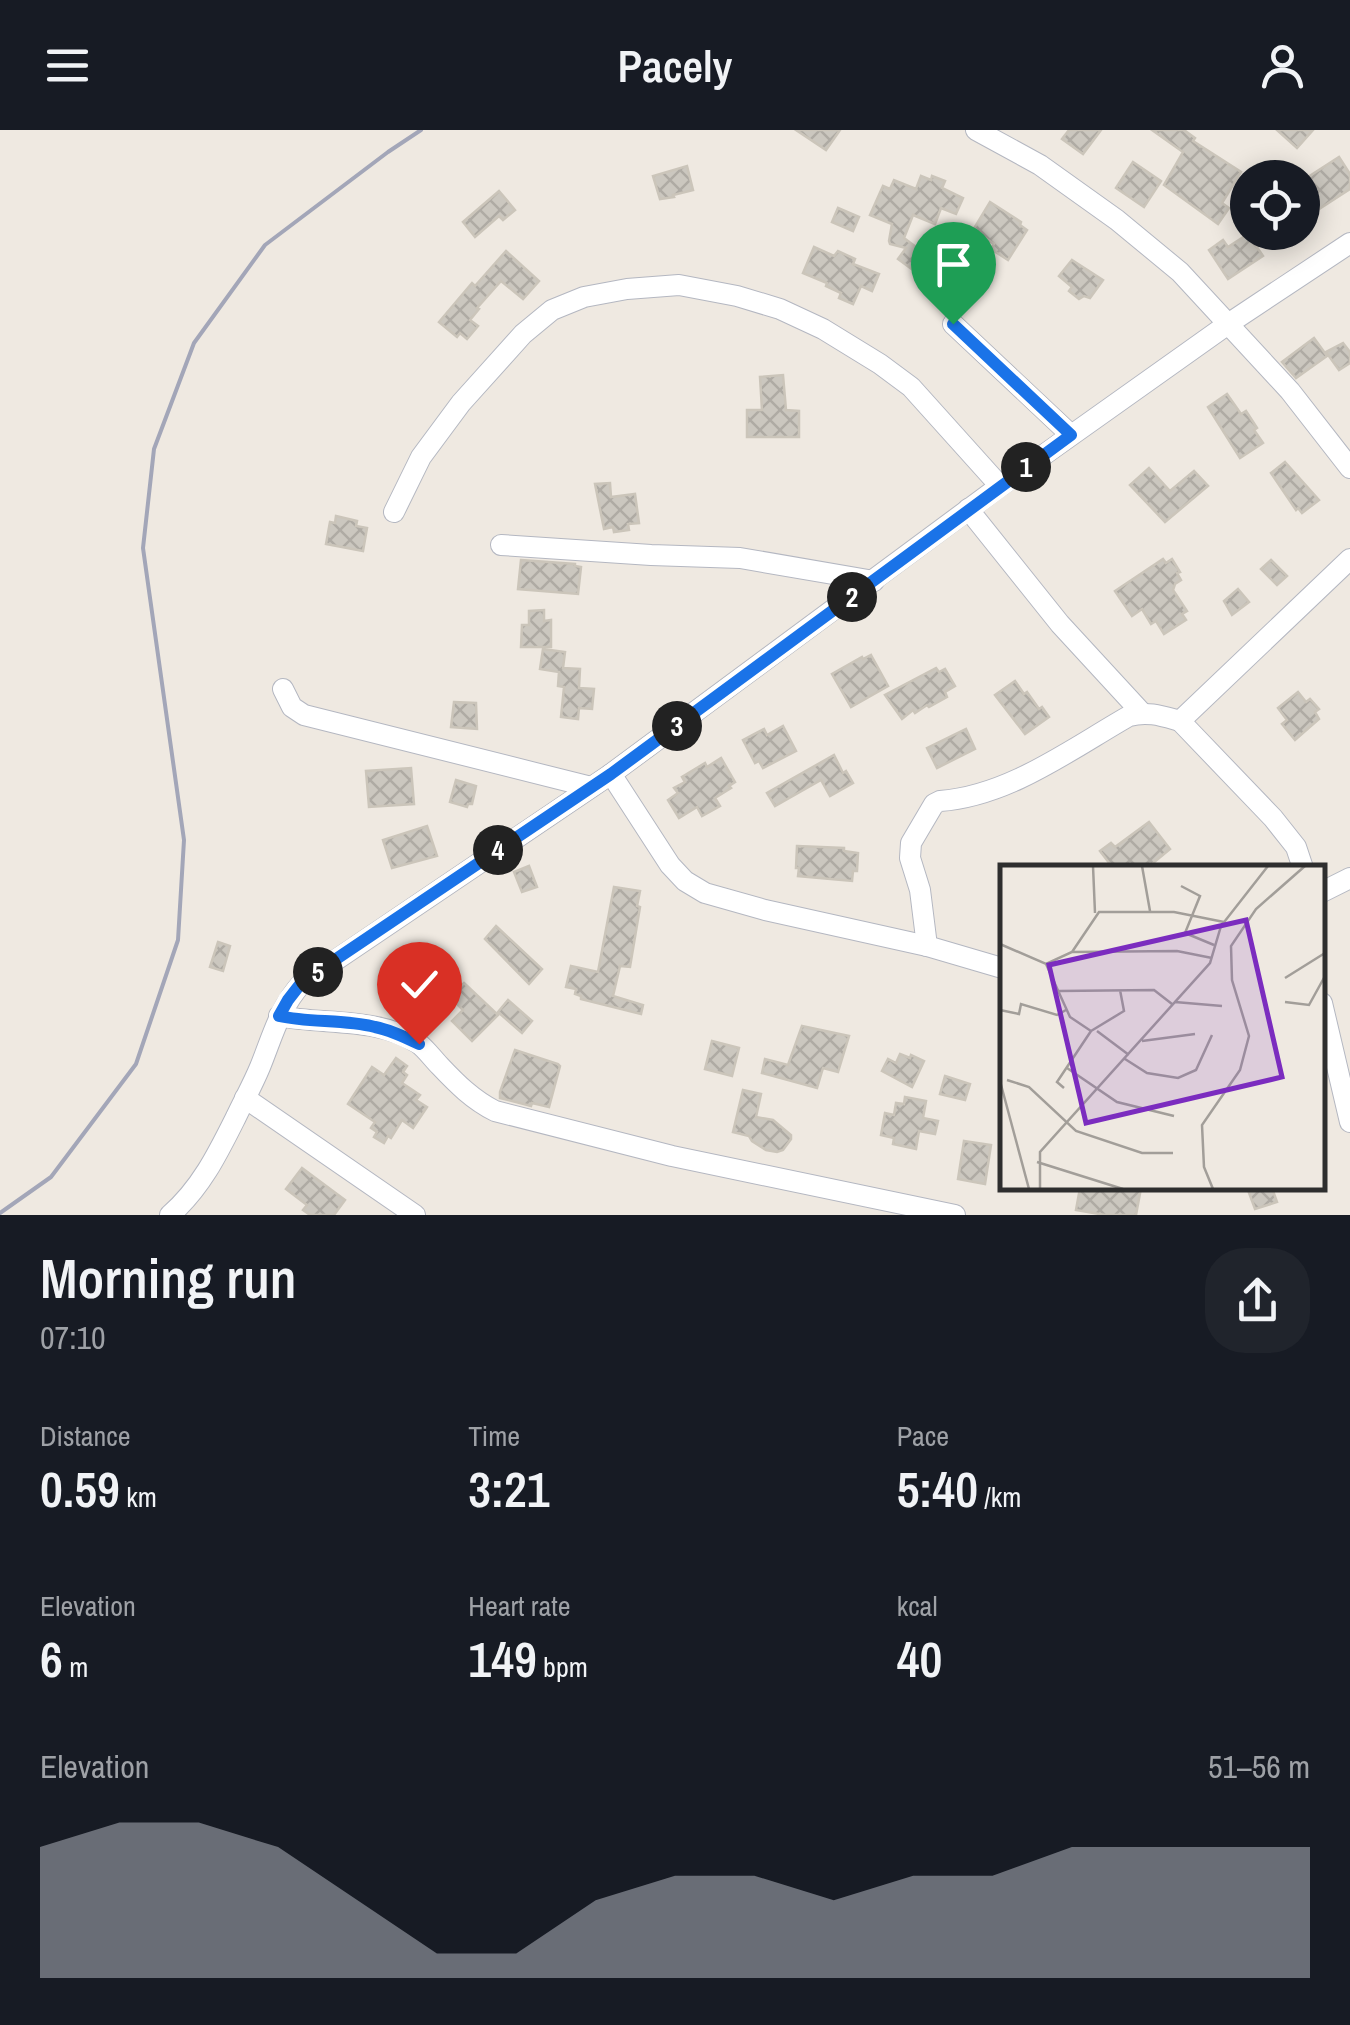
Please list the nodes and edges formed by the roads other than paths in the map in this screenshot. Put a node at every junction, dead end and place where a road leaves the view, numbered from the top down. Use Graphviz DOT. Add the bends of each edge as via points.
graph roads {
  1 [pos="976,130"];
  2 [pos="1350,242"];
  3 [pos="953,324"];
  4 [pos="1228,324"];
  5 [pos="1071,435"];
  6 [pos="1350,468"];
  7 [pos="1000,486"];
  8 [pos="968,510"];
  9 [pos="394,512"];
  10 [pos="502,545"];
  11 [pos="1350,559"];
  12 [pos="874,580"];
  13 [pos="283,688"];
  14 [pos="1142,713"];
  15 [pos="1180,721"];
  16 [pos="611,774"];
  17 [pos="591,787"];
  18 [pos="1302,865"];
  19 [pos="1350,878"];
  20 [pos="1325,890"];
  21 [pos="927,946"];
  22 [pos="1000,967"];
  23 [pos="279,1016"];
  24 [pos="1326,1032"];
  25 [pos="245,1098"];
  26 [pos="1350,1122"];
  27 [pos="170,1215"];
  28 [pos="415,1215"];
  29 [pos="956,1215"];
  1 -- 4 [label="street" via="1118,220"];
  2 -- 4 [label="street"];
  3 -- 5 [label="street"];
  4 -- 5 [label="street"];
  4 -- 6 [label="street"];
  5 -- 7 [label="street"];
  7 -- 8 [label="street"];
  7 -- 9 [label="street" via="911,388 880,364 780,309 679,285 627,289 552,310 461,403 421,457"];
  8 -- 12 [label="street"];
  8 -- 14 [label="street"];
  10 -- 12 [label="street" via="740,558"];
  11 -- 15 [label="street"];
  12 -- 16 [label="street"];
  13 -- 17 [label="street" via="304,714"];
  14 -- 15 [label="street"];
  14 -- 21 [label="street" via="1021,777 934,804 910,858"];
  15 -- 18 [label="street" via="1273,818"];
  16 -- 17 [label="street"];
  16 -- 21 [label="street" via="670,865 705,893"];
  17 -- 23 [label="street" via="302,982"];
  19 -- 20 [label="street"];
  21 -- 22 [label="street"];
  23 -- 25 [label="street"];
  23 -- 29 [label="street" via="397,1034 419,1044 477,1102 495,1110 672,1156"];
  24 -- 26 [label="street"];
  25 -- 27 [label="street" via="212,1164"];
  25 -- 28 [label="street"];
}
